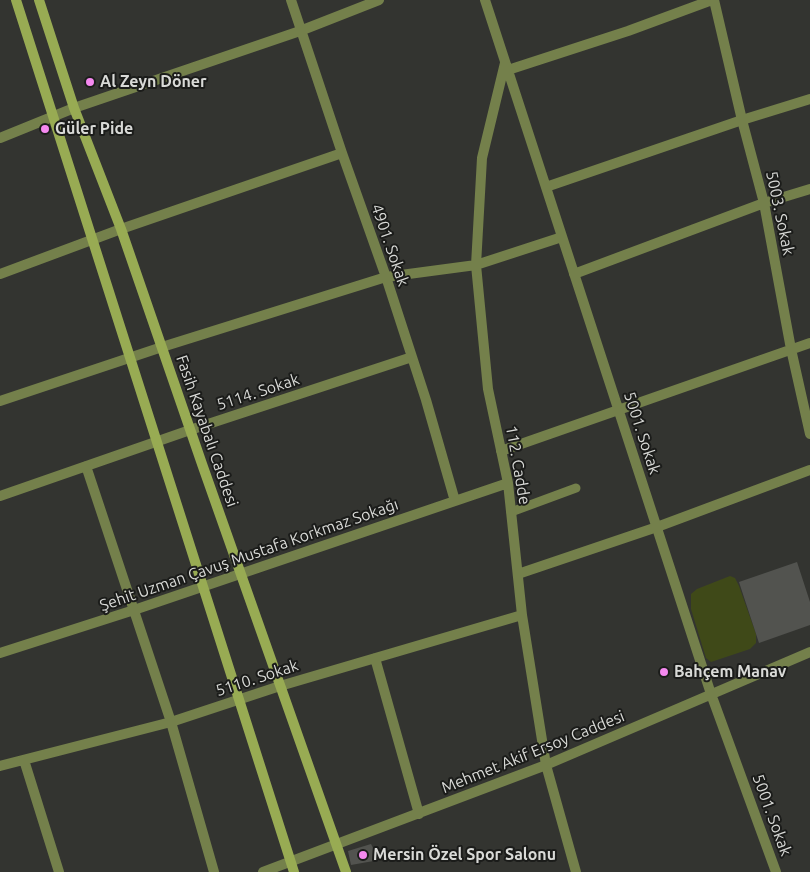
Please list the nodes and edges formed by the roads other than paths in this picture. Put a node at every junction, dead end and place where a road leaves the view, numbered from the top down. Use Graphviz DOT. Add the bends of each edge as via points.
graph roads {
  1 [pos="16,0"];
  2 [pos="39,0"];
  3 [pos="291,0"];
  4 [pos="379,0"];
  5 [pos="485,0"];
  6 [pos="713,0"];
  7 [pos="300,31"];
  8 [pos="506,66"];
  9 [pos="810,100"];
  10 [pos="74,108"];
  11 [pos="54,117"];
  12 [pos="742,120"];
  13 [pos="0,138"];
  14 [pos="342,153"];
  15 [pos="546,187"];
  16 [pos="810,189"];
  17 [pos="764,203"];
  18 [pos="121,229"];
  19 [pos="562,237"];
  20 [pos="93,240"];
  21 [pos="476,265"];
  22 [pos="0,274"];
  23 [pos="574,274"];
  24 [pos="386,277"];
  25 [pos="810,343"];
  26 [pos="162,347"];
  27 [pos="792,349"];
  28 [pos="412,357"];
  29 [pos="130,358"];
  30 [pos="0,401"];
  31 [pos="618,409"];
  32 [pos="190,430"];
  33 [pos="810,434"];
  34 [pos="157,441"];
  35 [pos="501,451"];
  36 [pos="86,466"];
  37 [pos="810,470"];
  38 [pos="508,483"];
  39 [pos="576,488"];
  40 [pos="0,496"];
  41 [pos="455,501"];
  42 [pos="511,512"];
  43 [pos="657,527"];
  44 [pos="240,574"];
  45 [pos="518,574"];
  46 [pos="203,586"];
  47 [pos="134,610"];
  48 [pos="522,615"];
  49 [pos="810,652"];
  50 [pos="0,653"];
  51 [pos="375,658"];
  52 [pos="280,686"];
  53 [pos="711,694"];
  54 [pos="239,699"];
  55 [pos="171,722"];
  56 [pos="24,760"];
  57 [pos="546,765"];
  58 [pos="0,766"];
  59 [pos="419,814"];
  60 [pos="336,846"];
  61 [pos="293,867"];
  62 [pos="59,872"];
  63 [pos="214,872"];
  64 [pos="264,872"];
  65 [pos="346,872"];
  66 [pos="576,872"];
  67 [pos="776,872"];
  1 -- 11 [label="street"];
  2 -- 10 [label="street, Fasih Kayabalı Caddesi"];
  3 -- 7 [label="street, 4901. Sokak"];
  4 -- 7 [label="street"];
  5 -- 8 [label="street, 5001. Sokak"];
  6 -- 8 [label="street" via="628,31"];
  6 -- 12 [label="street, 5003. Sokak"];
  7 -- 10 [label="street"];
  7 -- 14 [label="street, 4901. Sokak"];
  8 -- 15 [label="street, 5001. Sokak"];
  8 -- 21 [label="street, 112. Cadde" via="482,158"];
  9 -- 12 [label="street"];
  10 -- 11 [label="street"];
  10 -- 18 [label="street, Fasih Kayabalı Caddesi"];
  11 -- 13 [label="street"];
  11 -- 20 [label="street"];
  12 -- 15 [label="street"];
  12 -- 17 [label="street, 5003. Sokak"];
  14 -- 18 [label="street"];
  14 -- 24 [label="street, 4901. Sokak"];
  15 -- 19 [label="street, 5001. Sokak"];
  16 -- 17 [label="street"];
  17 -- 23 [label="street"];
  17 -- 27 [label="street, 5003. Sokak"];
  18 -- 20 [label="street"];
  18 -- 26 [label="street, Fasih Kayabalı Caddesi"];
  19 -- 21 [label="street"];
  19 -- 23 [label="street, 5001. Sokak"];
  20 -- 22 [label="street"];
  20 -- 29 [label="street"];
  21 -- 24 [label="street"];
  21 -- 35 [label="street, 112. Cadde" via="488,389"];
  23 -- 31 [label="street, 5001. Sokak"];
  24 -- 26 [label="street"];
  24 -- 28 [label="street, 4901. Sokak"];
  25 -- 27 [label="street"];
  26 -- 29 [label="street"];
  26 -- 32 [label="street, Fasih Kayabalı Caddesi"];
  27 -- 31 [label="street"];
  27 -- 33 [label="street, 5003. Sokak"];
  28 -- 32 [label="street, 5114. Sokak"];
  28 -- 41 [label="street, 4901. Sokak"];
  29 -- 30 [label="street"];
  29 -- 34 [label="street"];
  31 -- 35 [label="street"];
  31 -- 43 [label="street, 5001. Sokak"];
  32 -- 34 [label="street, 5114. Sokak"];
  32 -- 44 [label="street, Fasih Kayabalı Caddesi"];
  34 -- 36 [label="street, 5114. Sokak"];
  34 -- 46 [label="street"];
  35 -- 38 [label="street, 112. Cadde"];
  36 -- 40 [label="street, 5114. Sokak"];
  36 -- 47 [label="street"];
  37 -- 43 [label="street"];
  38 -- 41 [label="street, Şehit Uzman Çavuş Mustafa Korkmaz Sokağı"];
  38 -- 42 [label="street, 112. Cadde"];
  39 -- 42 [label="lane"];
  41 -- 44 [label="street, Şehit Uzman Çavuş Mustafa Korkmaz Sokağı"];
  42 -- 45 [label="street, 112. Cadde"];
  43 -- 45 [label="street"];
  43 -- 53 [label="street, 5001. Sokak"];
  44 -- 46 [label="street, Şehit Uzman Çavuş Mustafa Korkmaz Sokağı"];
  44 -- 52 [label="street, Fasih Kayabalı Caddesi"];
  45 -- 48 [label="street, 112. Cadde"];
  46 -- 47 [label="street, Şehit Uzman Çavuş Mustafa Korkmaz Sokağı"];
  46 -- 54 [label="street"];
  47 -- 50 [label="street, Şehit Uzman Çavuş Mustafa Korkmaz Sokağı"];
  47 -- 55 [label="street"];
  48 -- 51 [label="street, 5110. Sokak"];
  48 -- 57 [label="street, 112. Cadde"];
  49 -- 53 [label="street, Mehmet Akif Ersoy Caddesi"];
  51 -- 52 [label="street, 5110. Sokak"];
  51 -- 59 [label="street"];
  52 -- 54 [label="street, 5110. Sokak"];
  52 -- 60 [label="street, Fasih Kayabalı Caddesi"];
  53 -- 57 [label="street, Mehmet Akif Ersoy Caddesi"];
  53 -- 67 [label="street, 5001. Sokak"];
  54 -- 55 [label="street, 5110. Sokak"];
  54 -- 61 [label="street"];
  55 -- 56 [label="street, 5110. Sokak"];
  55 -- 63 [label="street"];
  56 -- 58 [label="street, 5110. Sokak"];
  56 -- 62 [label="street"];
  57 -- 59 [label="street, Mehmet Akif Ersoy Caddesi"];
  57 -- 66 [label="street, 112. Cadde"];
  59 -- 60 [label="street, Mehmet Akif Ersoy Caddesi"];
  60 -- 61 [label="street, Mehmet Akif Ersoy Caddesi"];
  60 -- 65 [label="street, Fasih Kayabalı Caddesi"];
  61 -- 64 [label="street, Mehmet Akif Ersoy Caddesi"];
}
